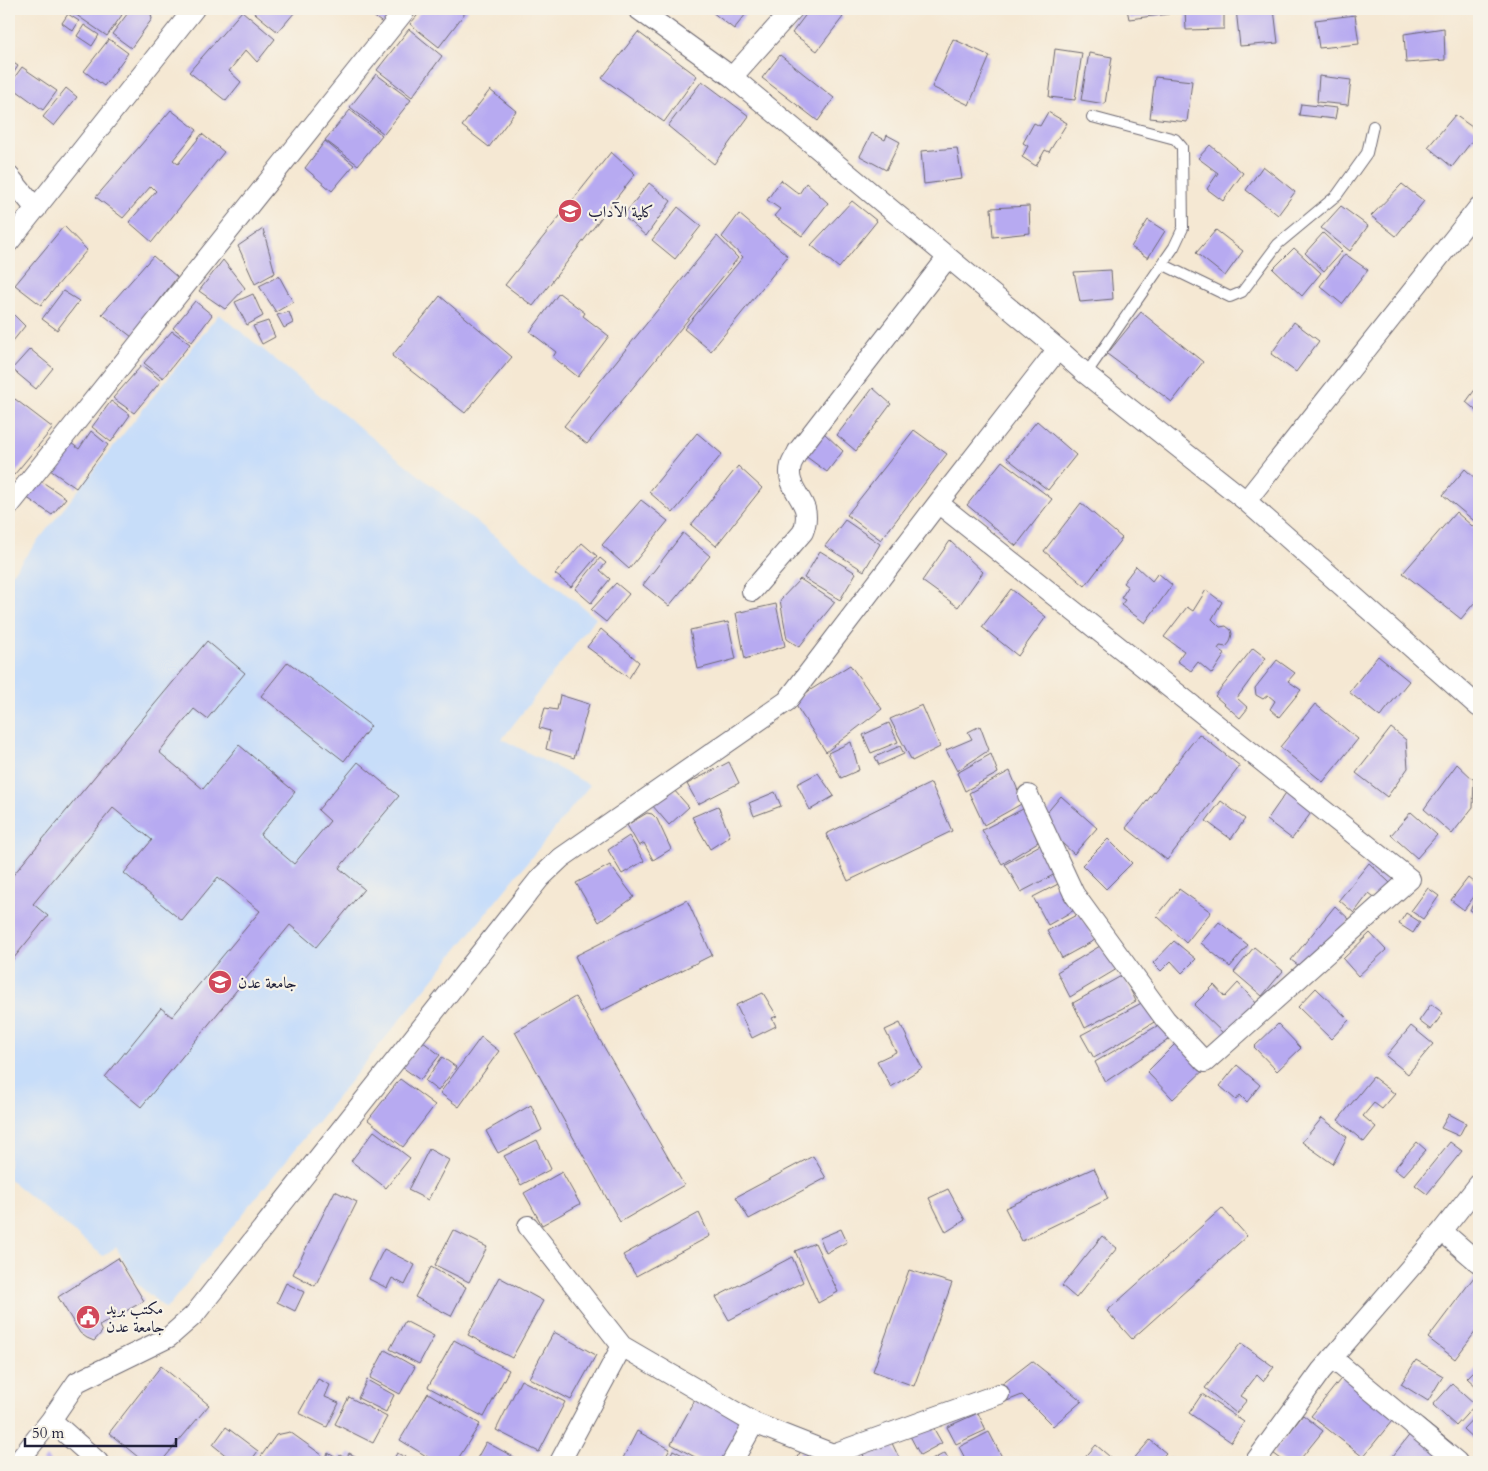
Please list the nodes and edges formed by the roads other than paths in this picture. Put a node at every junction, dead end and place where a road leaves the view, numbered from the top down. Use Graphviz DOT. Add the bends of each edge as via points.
graph roads {
  1 [pos="406,9"];
  2 [pos="638,9"];
  3 [pos="793,9"];
  4 [pos="190,10"];
  5 [pos="732,77"];
  6 [pos="1092,117"];
  7 [pos="1372,126"];
  8 [pos="9,176"];
  9 [pos="1479,206"];
  10 [pos="36,209"];
  11 [pos="9,242"];
  12 [pos="948,257"];
  13 [pos="1162,264"];
  14 [pos="1058,349"];
  15 [pos="1086,374"];
  16 [pos="1246,501"];
  17 [pos="938,503"];
  18 [pos="9,506"];
  19 [pos="752,591"];
  20 [pos="1479,707"];
  21 [pos="1028,795"];
  22 [pos="1479,1184"];
  23 [pos="528,1226"];
  24 [pos="1442,1231"];
  25 [pos="1479,1263"];
  26 [pos="622,1346"];
  27 [pos="1332,1358"];
  28 [pos="998,1394"];
  29 [pos="51,1420"];
  30 [pos="754,1423"];
  31 [pos="836,1458"];
  32 [pos="18,1462"];
  33 [pos="98,1462"];
  34 [pos="560,1462"];
  35 [pos="732,1462"];
  36 [pos="1255,1462"];
  37 [pos="1457,1462"];
  1 -- 18 [label="street"];
  2 -- 5 [label="street"];
  3 -- 5 [label="street"];
  4 -- 10 [label="street"];
  5 -- 12 [label="street"];
  6 -- 13 [label="lane" via="1175,139 1182,146 1183,228"];
  7 -- 13 [label="lane" via="1367,152 1337,195 1278,244 1242,292 1230,297"];
  8 -- 10 [label="street"];
  9 -- 16 [label="street"];
  10 -- 11 [label="street"];
  12 -- 14 [label="street"];
  12 -- 19 [label="street" via="798,452 791,465 790,477 805,509 803,532"];
  13 -- 15 [label="lane"];
  14 -- 15 [label="street"];
  14 -- 17 [label="street"];
  15 -- 16 [label="street"];
  16 -- 20 [label="street"];
  17 -- 21 [label="street" via="1410,879 1205,1062 1165,1019 1074,894"];
  17 -- 29 [label="street" via="788,701 562,858 540,878 194,1315 169,1337 77,1382"];
  22 -- 24 [label="street"];
  23 -- 26 [label="street"];
  24 -- 25 [label="street"];
  24 -- 27 [label="street"];
  26 -- 30 [label="street"];
  26 -- 34 [label="street"];
  27 -- 36 [label="street"];
  27 -- 37 [label="street"];
  28 -- 31 [label="street"];
  29 -- 32 [label="street"];
  29 -- 33 [label="street"];
  30 -- 31 [label="street"];
  30 -- 35 [label="street"];
}
